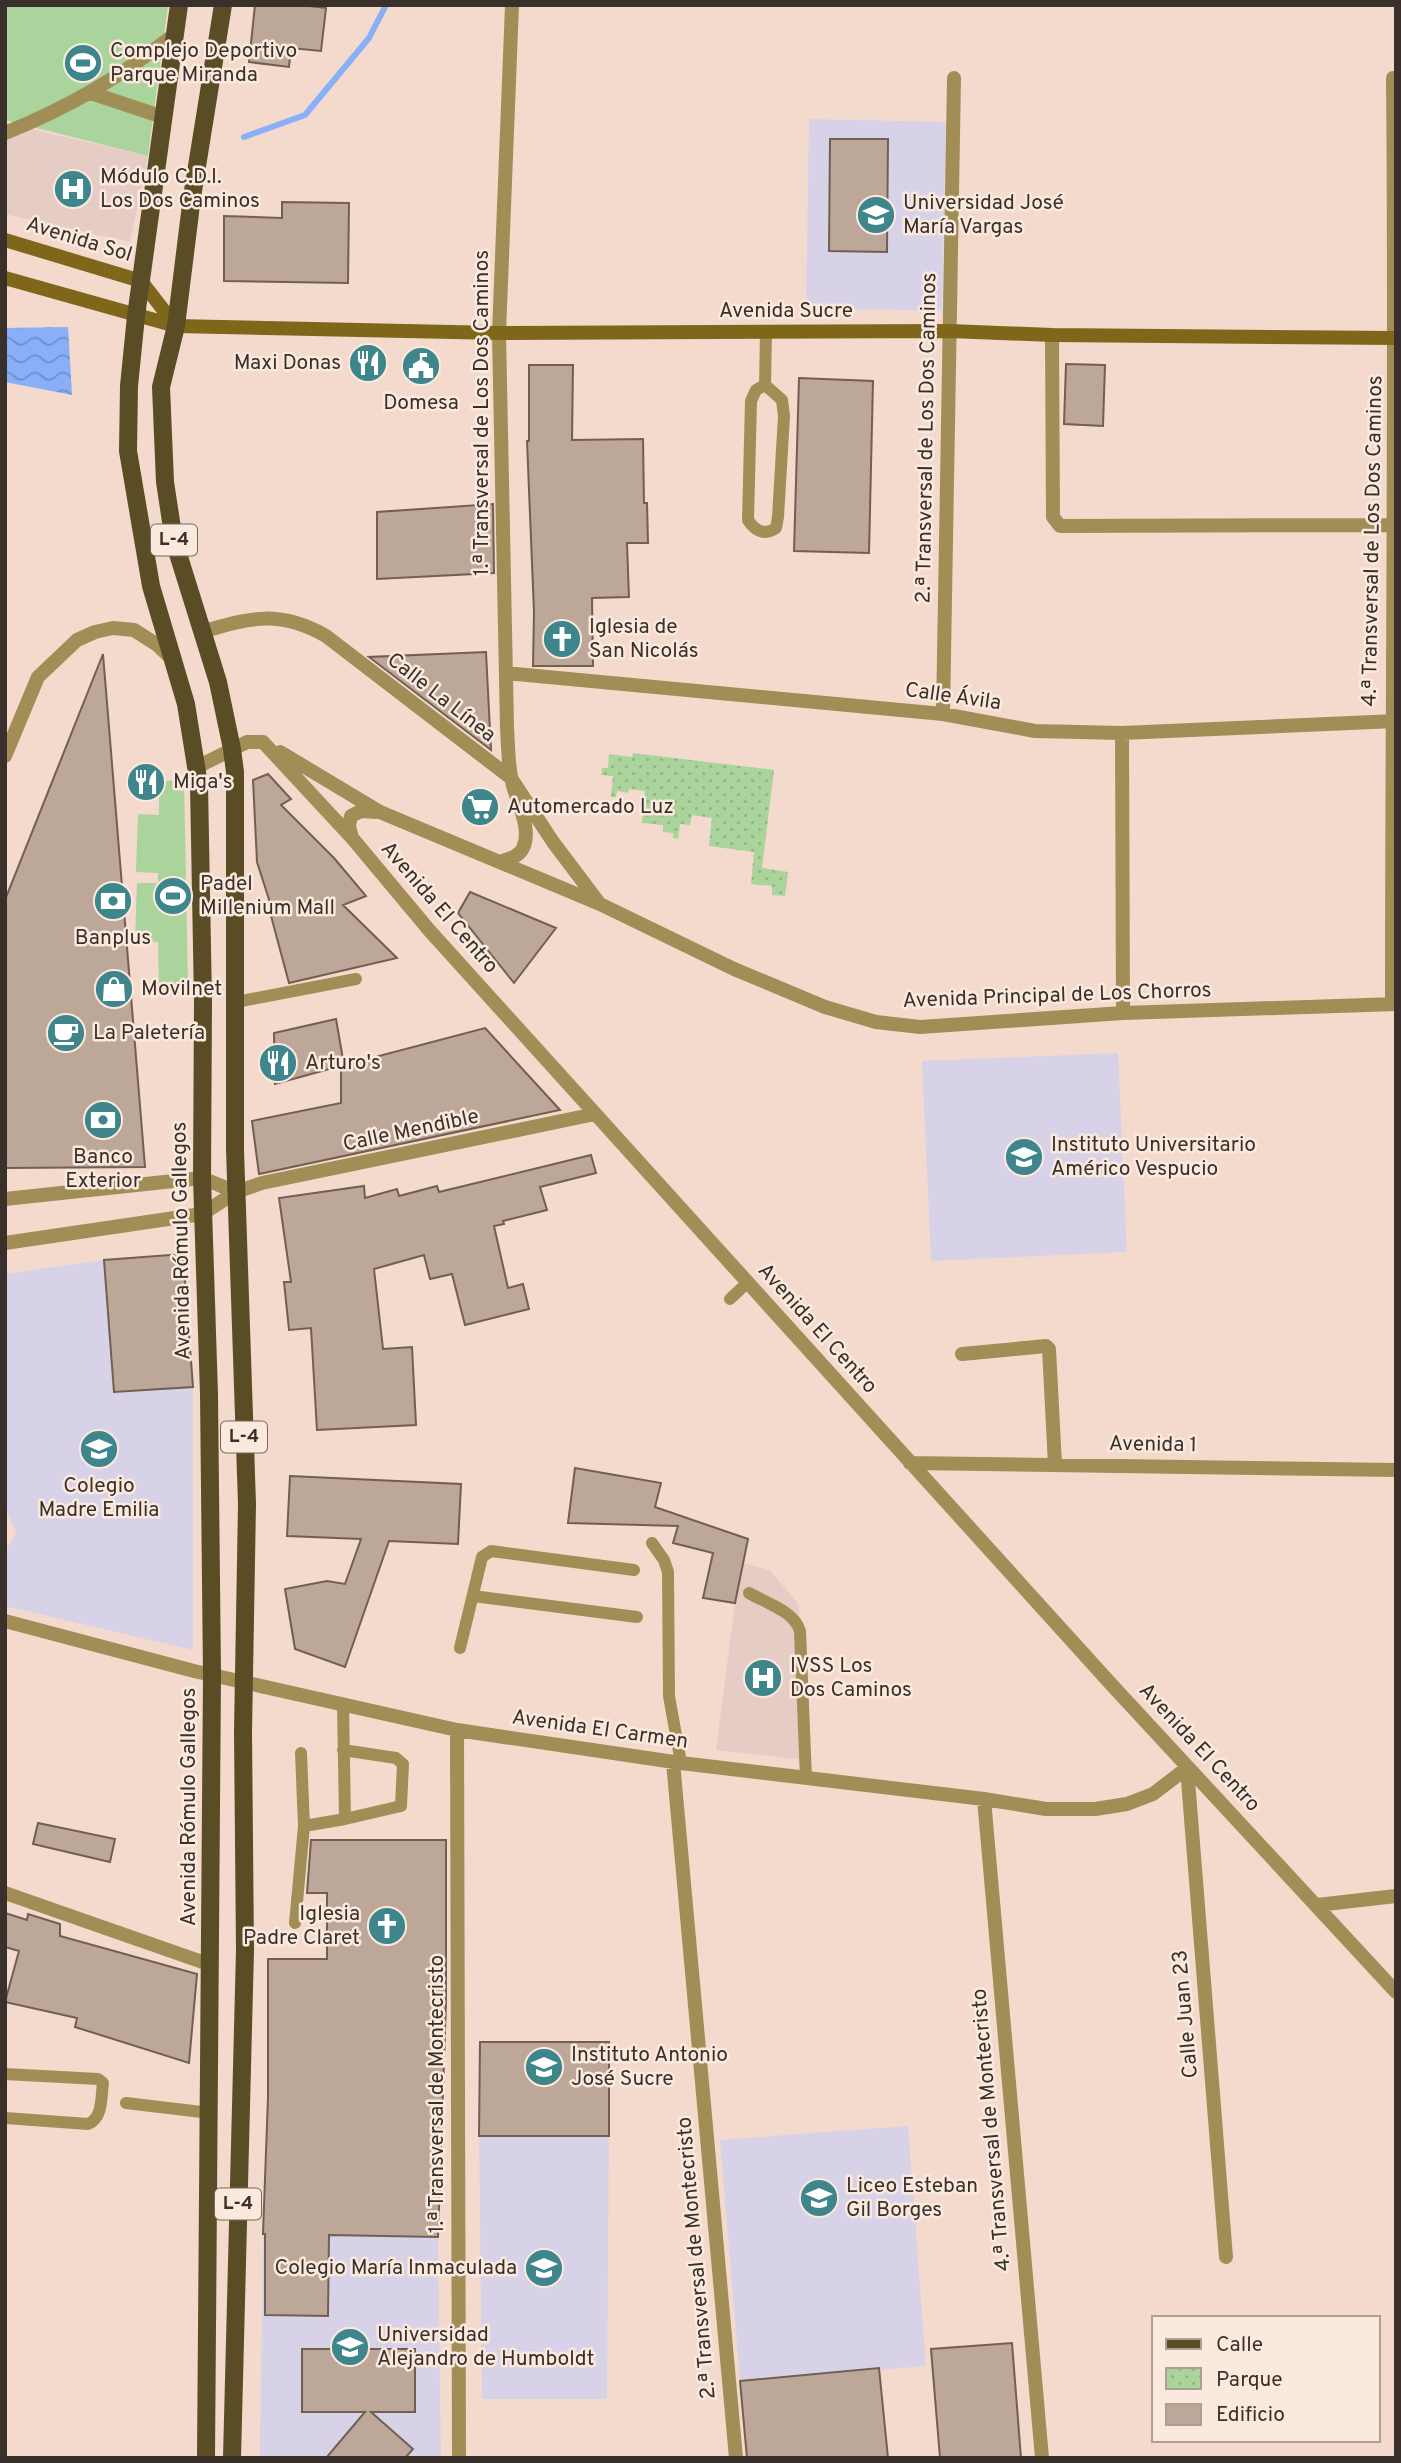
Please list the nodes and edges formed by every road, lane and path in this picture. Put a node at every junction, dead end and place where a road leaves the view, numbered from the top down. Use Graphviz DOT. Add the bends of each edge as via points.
graph roads {
  1 [pos="179,5"];
  2 [pos="223,5"];
  3 [pos="512,5"];
  4 [pos="174,34"];
  5 [pos="954,78"];
  6 [pos="1393,78"];
  7 [pos="91,93"];
  8 [pos="163,117"];
  9 [pos="5,133"];
  10 [pos="5,240"];
  11 [pos="5,278"];
  12 [pos="141,281"];
  13 [pos="136,316"];
  14 [pos="176,326"];
  15 [pos="950,331"];
  16 [pos="766,332"];
  17 [pos="499,333"];
  18 [pos="1052,335"];
  19 [pos="1396,338"];
  20 [pos="765,386"];
  21 [pos="1393,525"];
  22 [pos="144,554"];
  23 [pos="138,572"];
  24 [pos="202,632"];
  25 [pos="174,661"];
  26 [pos="506,673"];
  27 [pos="943,714"];
  28 [pos="1394,722"];
  29 [pos="1122,733"];
  30 [pos="264,742"];
  31 [pos="232,749"];
  32 [pos="5,756"];
  33 [pos="197,767"];
  34 [pos="511,778"];
  35 [pos="335,785"];
  36 [pos="323,807"];
  37 [pos="380,812"];
  38 [pos="353,839"];
  39 [pos="500,862"];
  40 [pos="600,904"];
  41 [pos="356,979"];
  42 [pos="236,1002"];
  43 [pos="1394,1004"];
  44 [pos="1123,1013"];
  45 [pos="595,1114"];
  46 [pos="202,1178"];
  47 [pos="236,1192"];
  48 [pos="5,1199"];
  49 [pos="202,1214"];
  50 [pos="5,1243"];
  51 [pos="747,1283"];
  52 [pos="730,1299"];
  53 [pos="962,1354"];
  54 [pos="910,1463"];
  55 [pos="1055,1465"];
  56 [pos="1396,1469"];
  57 [pos="652,1543"];
  58 [pos="634,1570"];
  59 [pos="749,1593"];
  60 [pos="473,1596"];
  61 [pos="637,1617"];
  62 [pos="5,1621"];
  63 [pos="460,1648"];
  64 [pos="212,1675"];
  65 [pos="244,1682"];
  66 [pos="342,1704"];
  67 [pos="457,1730"];
  68 [pos="343,1750"];
  69 [pos="301,1754"];
  70 [pos="677,1763"];
  71 [pos="1187,1768"];
  72 [pos="806,1778"];
  73 [pos="984,1798"];
  74 [pos="345,1819"];
  75 [pos="304,1826"];
  76 [pos="5,1893"];
  77 [pos="1396,1896"];
  78 [pos="1317,1905"];
  79 [pos="295,1923"];
  80 [pos="211,1965"];
  81 [pos="1396,1992"];
  82 [pos="5,2074"];
  83 [pos="126,2103"];
  84 [pos="209,2113"];
  85 [pos="5,2118"];
  86 [pos="1226,2257"];
  87 [pos="206,2458"];
  88 [pos="232,2458"];
  89 [pos="459,2458"];
  90 [pos="736,2458"];
  91 [pos="1042,2458"];
  1 -- 4 [label="main road, L-4"];
  2 -- 14 [label="main road, L-4"];
  3 -- 17 [label="street, 1.ª Transversal de Los Dos Caminos"];
  4 -- 7 [label="street"];
  4 -- 8 [label="main road, Avenida Rómulo Gallegos / L-4"];
  5 -- 15 [label="street, 2.ª Transversal de Los Dos Caminos"];
  6 -- 19 [label="street, 4.ª Transversal de Los Dos Caminos"];
  7 -- 8 [label="street"];
  7 -- 9 [label="street"];
  8 -- 12 [label="main road, Avenida Rómulo Gallegos / L-4"];
  10 -- 12 [label="main road, Avenida Sol"];
  11 -- 13 [label="main road"];
  12 -- 13 [label="main road, Avenida Rómulo Gallegos / L-4"];
  12 -- 14 [label="main road"];
  13 -- 14 [label="main road, Avenida Sucre"];
  13 -- 22 [label="main road, Avenida Rómulo Gallegos / L-4" via="128,451"];
  14 -- 17 [label="main road, Avenida Sucre"];
  14 -- 24 [label="main road, L-4" via="161,387 165,482 174,541"];
  15 -- 16 [label="main road, Avenida Sucre"];
  15 -- 18 [label="main road, Avenida Sucre"];
  15 -- 27 [label="street, 2.ª Transversal de Los Dos Caminos"];
  16 -- 17 [label="main road, Avenida Sucre"];
  16 -- 20 [label="lane"];
  17 -- 26 [label="street, 1.ª Transversal de Los Dos Caminos"];
  18 -- 19 [label="main road, Avenida Sucre"];
  18 -- 21 [label="street" via="1053,517 1059,526"];
  19 -- 21 [label="street, 4.ª Transversal de Los Dos Caminos"];
  20 -- 20 [label="lane" via="756,390 751,401 748,520 753,529 771,532 778,517 784,416 782,400"];
  21 -- 28 [label="street, 4.ª Transversal de Los Dos Caminos"];
  22 -- 23 [label="lane"];
  22 -- 25 [label="main road, Avenida Rómulo Gallegos / L-4"];
  24 -- 31 [label="main road, L-4"];
  24 -- 34 [label="street, Calle La Línea" via="265,618 304,624 326,636"];
  25 -- 32 [label="street" via="134,629 113,628 77,640 38,677"];
  25 -- 33 [label="main road, Avenida Rómulo Gallegos / L-4"];
  26 -- 27 [label="street, Calle Ávila"];
  26 -- 34 [label="street, 1.ª Transversal de Los Dos Caminos"];
  27 -- 29 [label="street, Calle Ávila" via="1035,731"];
  28 -- 29 [label="street, Calle Ávila"];
  28 -- 43 [label="street, 4.ª Transversal de Los Dos Caminos"];
  29 -- 44 [label="street"];
  30 -- 31 [label="street" via="247,742"];
  30 -- 35 [label="street, Avenida Principal de Los Chorros"];
  30 -- 36 [label="street, Avenida El Centro"];
  31 -- 33 [label="street"];
  31 -- 42 [label="main road, L-4"];
  33 -- 46 [label="main road, Avenida Rómulo Gallegos / L-4"];
  34 -- 39 [label="street" via="526,839 523,850"];
  34 -- 40 [label="street, Calle La Línea"];
  35 -- 36 [label="street" via="325,792"];
  35 -- 37 [label="street, Avenida Principal de Los Chorros"];
  36 -- 38 [label="street, Avenida El Centro"];
  37 -- 38 [label="street" via="361,811 351,816"];
  37 -- 39 [label="street, Avenida Principal de Los Chorros"];
  38 -- 45 [label="street, Avenida El Centro"];
  39 -- 40 [label="street, Avenida Principal de Los Chorros"];
  40 -- 44 [label="street, Avenida Principal de Los Chorros" via="734,969 825,1007 876,1022 920,1027"];
  41 -- 42 [label="lane"];
  42 -- 47 [label="main road, L-4"];
  43 -- 44 [label="street, Avenida Principal de Los Chorros"];
  45 -- 47 [label="street, Calle Mendible"];
  45 -- 51 [label="street, Avenida El Centro"];
  46 -- 47 [label="street"];
  46 -- 48 [label="street"];
  46 -- 49 [label="main road, Avenida Rómulo Gallegos / L-4"];
  47 -- 49 [label="street, Calle Mendible"];
  47 -- 65 [label="main road, L-4" via="247,1504"];
  49 -- 50 [label="street"];
  49 -- 64 [label="main road, Avenida Rómulo Gallegos / L-4"];
  51 -- 52 [label="lane"];
  51 -- 54 [label="street, Avenida El Centro"];
  53 -- 55 [label="street" via="1049,1349"];
  54 -- 55 [label="street, Avenida 1"];
  54 -- 71 [label="street, Avenida El Centro"];
  55 -- 56 [label="street, Avenida 1"];
  57 -- 70 [label="lane" via="668,1572 669,1696"];
  58 -- 60 [label="lane" via="491,1551 482,1557"];
  59 -- 72 [label="lane" via="792,1617 800,1631"];
  60 -- 61 [label="lane"];
  60 -- 63 [label="lane"];
  62 -- 64 [label="street, Avenida El Carmen"];
  64 -- 65 [label="street, Avenida El Carmen"];
  64 -- 80 [label="main road, Avenida Rómulo Gallegos / L-4"];
  65 -- 66 [label="street, Avenida El Carmen"];
  65 -- 88 [label="main road, L-4" via="245,1950"];
  66 -- 67 [label="street, Avenida El Carmen"];
  66 -- 68 [label="lane"];
  67 -- 70 [label="street, Avenida El Carmen"];
  67 -- 89 [label="street, 1.ª Transversal de Montecristo"];
  68 -- 74 [label="lane"];
  68 -- 74 [label="lane" via="396,1758 403,1764 401,1806"];
  69 -- 75 [label="lane"];
  70 -- 72 [label="street, Avenida El Carmen"];
  70 -- 90 [label="street, 2.ª Transversal de Montecristo"];
  71 -- 73 [label="street, Avenida El Carmen" via="1153,1794 1095,1809 1046,1809"];
  71 -- 78 [label="street, Avenida El Centro"];
  71 -- 86 [label="street, Calle Juan 23"];
  72 -- 73 [label="street, Avenida El Carmen"];
  73 -- 91 [label="street, 4.ª Transversal de Montecristo"];
  74 -- 75 [label="lane"];
  75 -- 79 [label="lane"];
  76 -- 80 [label="street"];
  77 -- 78 [label="street"];
  78 -- 81 [label="street, Avenida El Centro"];
  80 -- 84 [label="main road, Avenida Rómulo Gallegos / L-4"];
  82 -- 85 [label="lane" via="98,2079 103,2083 98,2115 88,2124"];
  83 -- 84 [label="lane"];
  84 -- 87 [label="main road, Avenida Rómulo Gallegos / L-4"];
}
